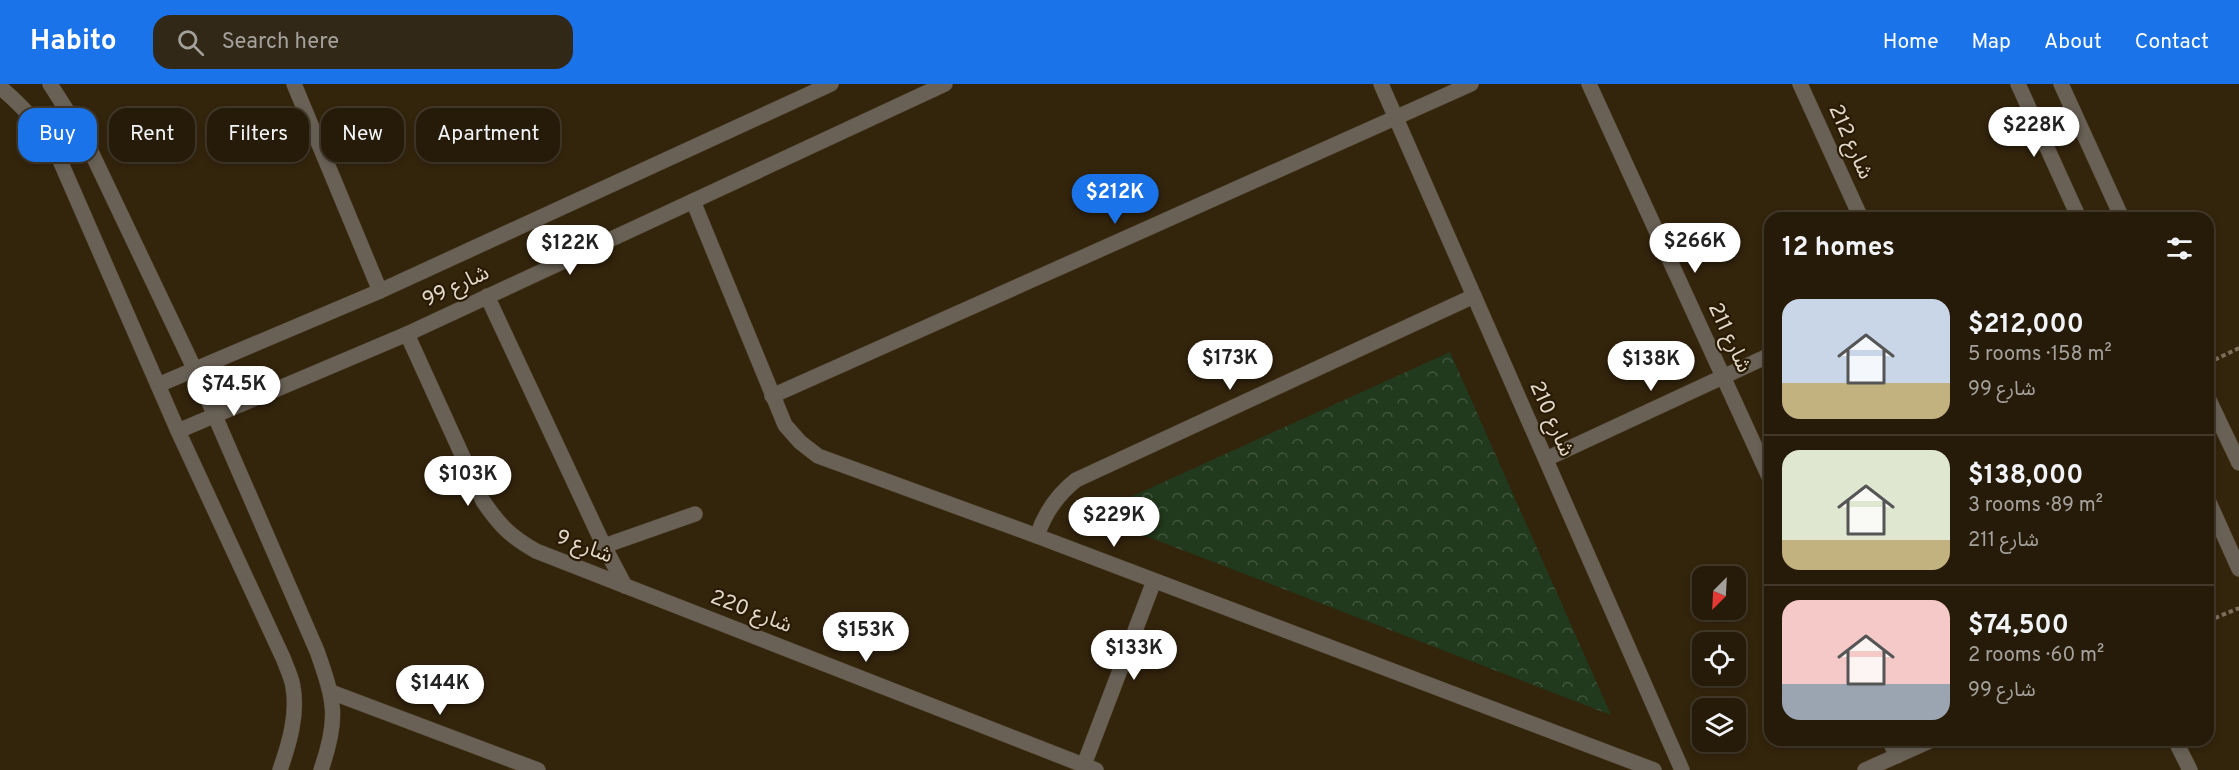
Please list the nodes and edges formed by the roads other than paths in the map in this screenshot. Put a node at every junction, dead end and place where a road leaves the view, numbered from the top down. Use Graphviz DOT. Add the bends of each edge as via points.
graph roads {
  1 [pos="50,84"];
  2 [pos="294,84"];
  3 [pos="831,84"];
  4 [pos="945,84"];
  5 [pos="1381,84"];
  6 [pos="1471,84"];
  7 [pos="1589,84"];
  8 [pos="1800,84"];
  9 [pos="2018,84"];
  10 [pos="2061,84"];
  11 [pos="0,87"];
  12 [pos="1396,118"];
  13 [pos="693,201"];
  14 [pos="1858,212"];
  15 [pos="2073,212"];
  16 [pos="2119,212"];
  17 [pos="380,291"];
  18 [pos="487,296"];
  19 [pos="1474,296"];
  20 [pos="406,334"];
  21 [pos="1764,358"];
  22 [pos="195,370"];
  23 [pos="1723,377"];
  24 [pos="158,385"];
  25 [pos="772,396"];
  26 [pos="2214,411"];
  27 [pos="216,415"];
  28 [pos="178,431"];
  29 [pos="1546,459"];
  30 [pos="2239,464"];
  31 [pos="1764,465"];
  32 [pos="2214,513"];
  33 [pos="695,514"];
  34 [pos="1037,536"];
  35 [pos="604,546"];
  36 [pos="2239,569"];
  37 [pos="1154,581"];
  38 [pos="625,586"];
  39 [pos="331,692"];
  40 [pos="1892,746"];
  41 [pos="1919,746"];
  42 [pos="2178,746"];
  43 [pos="1897,756"];
  44 [pos="1087,768"];
  45 [pos="280,770"];
  46 [pos="321,770"];
  47 [pos="538,770"];
  48 [pos="1654,770"];
  49 [pos="1683,770"];
  50 [pos="1865,770"];
  51 [pos="2190,770"];
  1 -- 22 [label="street" via="85,140"];
  2 -- 17 [label="street"];
  3 -- 17 [label="street, شارع 99"];
  4 -- 13 [label="street, شارع 99"];
  5 -- 12 [label="street, شارع 210"];
  6 -- 12 [label="street"];
  7 -- 23 [label="street, شارع 211"];
  8 -- 14 [label="street, شارع 212"];
  9 -- 15 [label="street"];
  10 -- 16 [label="street"];
  11 -- 24 [label="street" via="43,129 58,156"];
  12 -- 19 [label="street, شارع 210"];
  12 -- 25 [label="street"];
  13 -- 18 [label="street, شارع 99"];
  13 -- 25 [label="street"];
  17 -- 22 [label="street, شارع 99"];
  18 -- 20 [label="street, شارع 99"];
  18 -- 35 [label="street, شارع 9"];
  19 -- 29 [label="street, شارع 210"];
  19 -- 34 [label="street" via="1076,480 1050,506"];
  20 -- 27 [label="street, شارع 99"];
  20 -- 38 [label="street, شارع 9" via="496,522 536,551"];
  21 -- 23 [label="street"];
  22 -- 24 [label="street, شارع 99"];
  22 -- 27 [label="street"];
  23 -- 29 [label="street"];
  23 -- 31 [label="street, شارع 211"];
  24 -- 28 [label="street"];
  25 -- 34 [label="street" via="785,425 818,456"];
  26 -- 30 [label="street"];
  27 -- 28 [label="street, شارع 99"];
  27 -- 39 [label="street"];
  28 -- 45 [label="street" via="293,687 290,739"];
  29 -- 49 [label="street, شارع 210"];
  32 -- 36 [label="street"];
  33 -- 35 [label="street"];
  34 -- 37 [label="street"];
  35 -- 38 [label="street, شارع 9"];
  37 -- 44 [label="street"];
  37 -- 48 [label="street"];
  38 -- 44 [label="street, شارع 220"];
  39 -- 46 [label="street" via="333,732"];
  39 -- 47 [label="street"];
  40 -- 43 [label="street"];
  41 -- 43 [label="street"];
  42 -- 51 [label="street"];
  43 -- 50 [label="street"];
}
